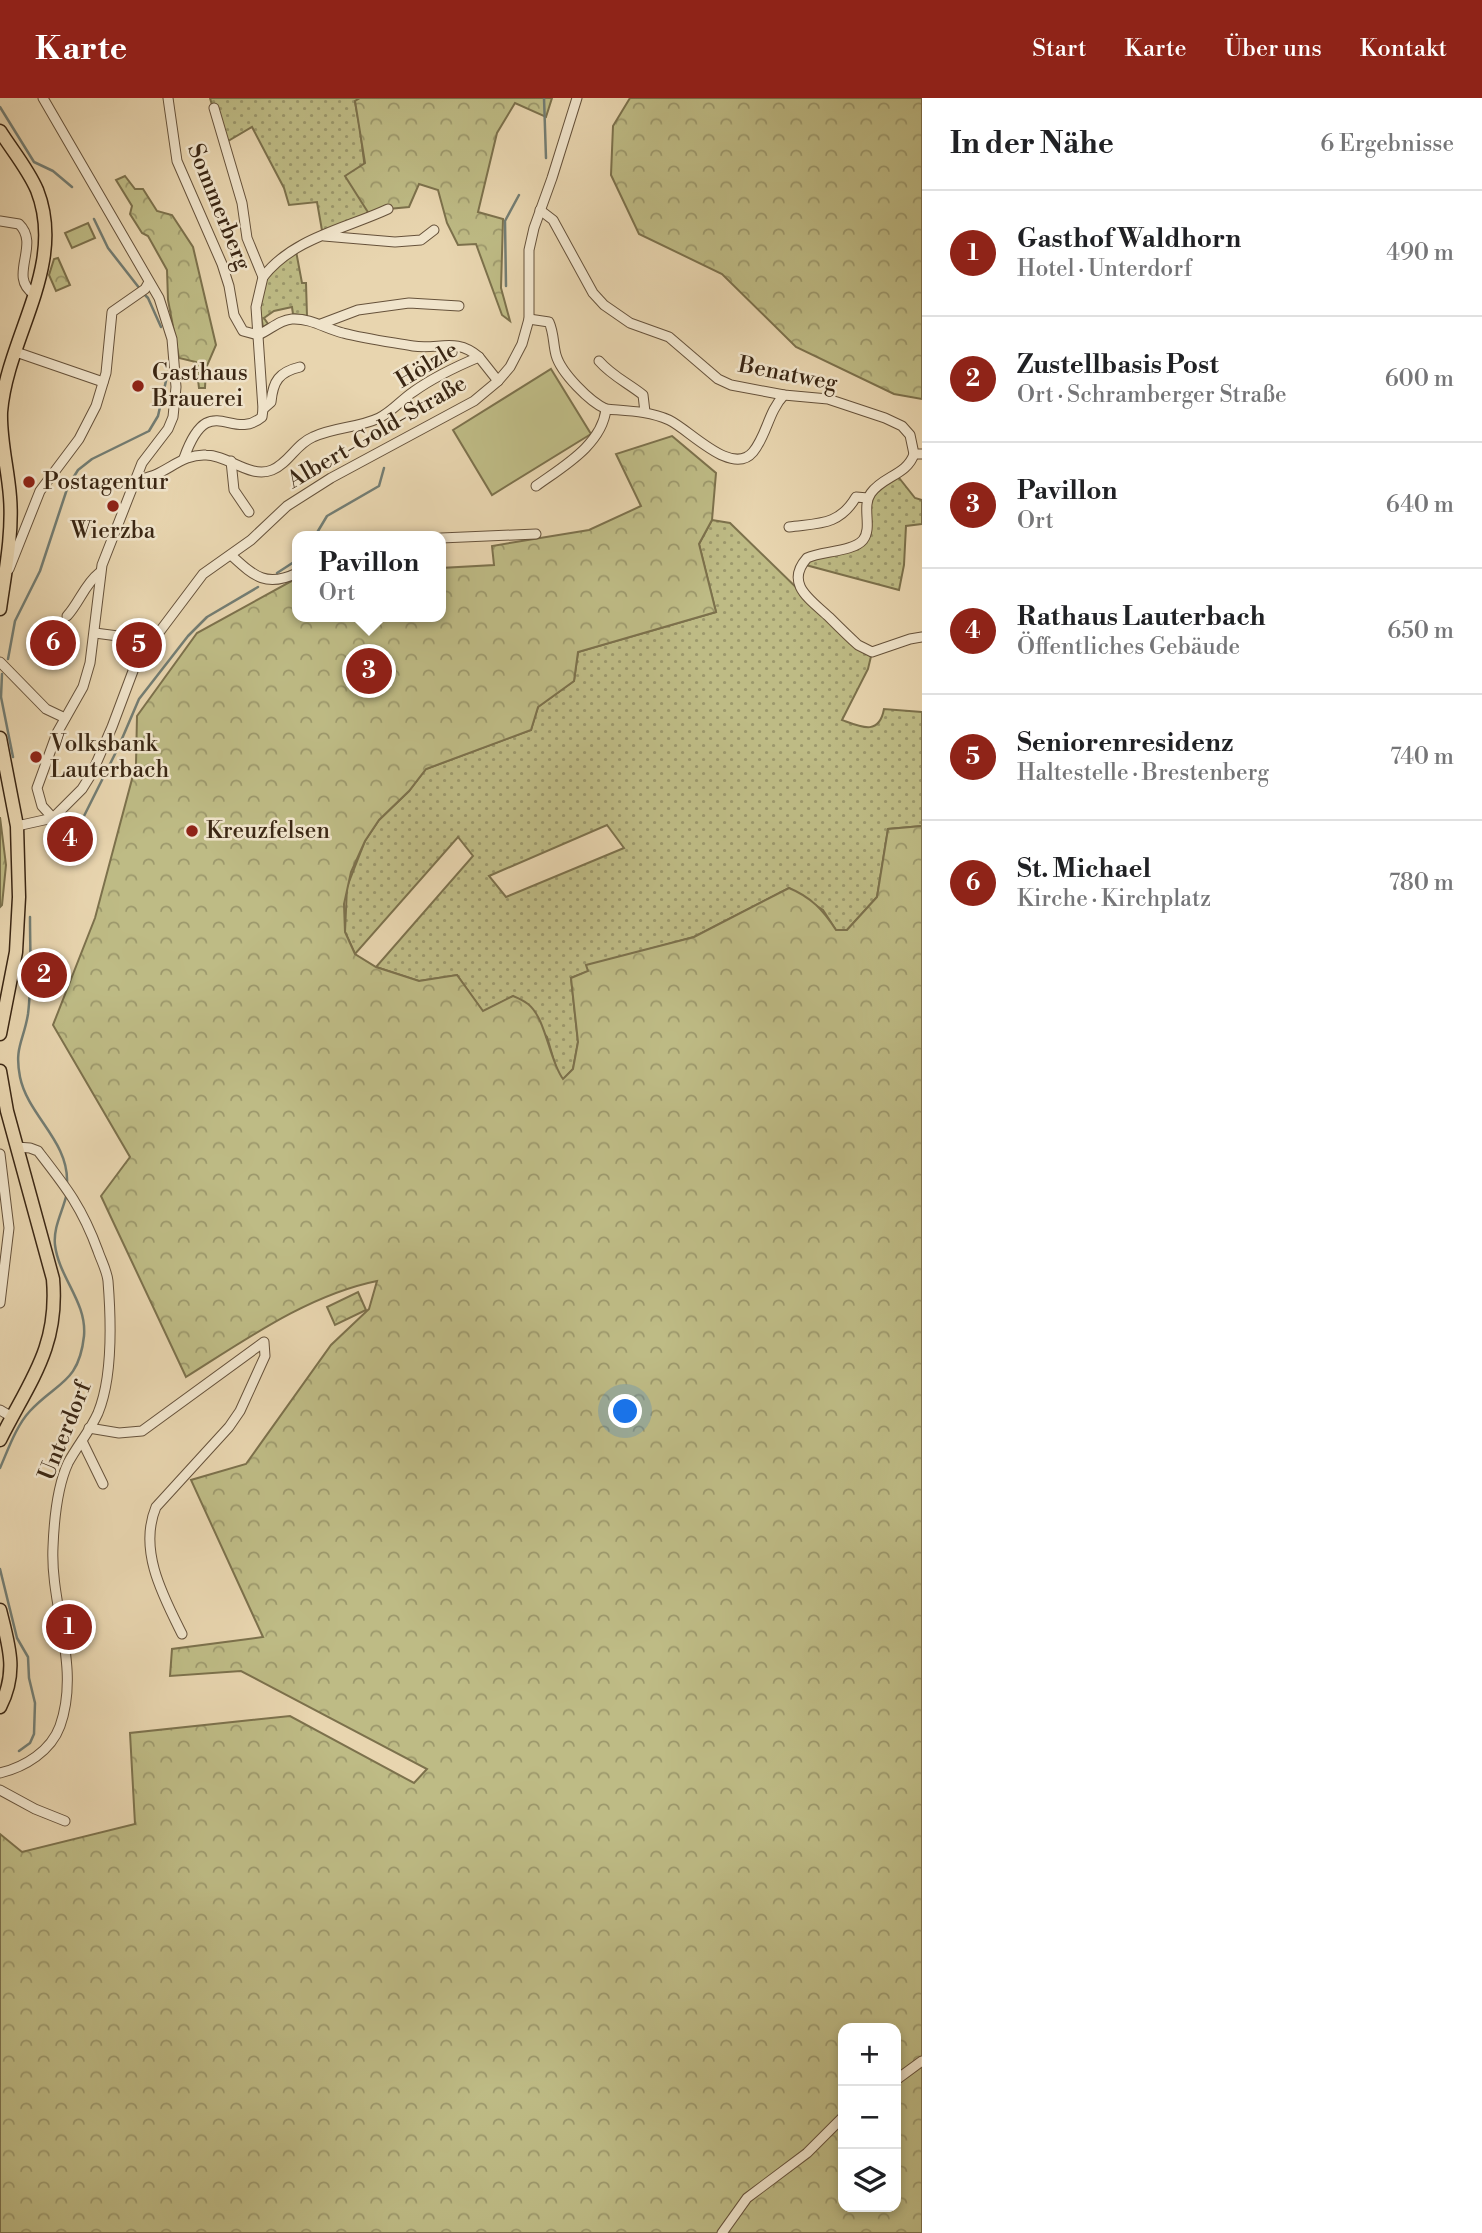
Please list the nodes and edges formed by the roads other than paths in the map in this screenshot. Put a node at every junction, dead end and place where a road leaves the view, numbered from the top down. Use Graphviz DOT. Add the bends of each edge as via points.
graph roads {
  1 [pos="43,98"];
  2 [pos="168,98"];
  3 [pos="577,98"];
  4 [pos="214,108"];
  5 [pos="0,131"];
  6 [pos="388,209"];
  7 [pos="540,210"];
  8 [pos="0,221"];
  9 [pos="434,230"];
  10 [pos="323,236"];
  11 [pos="262,277"];
  12 [pos="144,288"];
  13 [pos="34,294"];
  14 [pos="459,306"];
  15 [pos="529,319"];
  16 [pos="321,324"];
  17 [pos="258,335"];
  18 [pos="16,352"];
  19 [pos="479,357"];
  20 [pos="599,361"];
  21 [pos="300,367"];
  22 [pos="498,381"];
  23 [pos="103,382"];
  24 [pos="784,395"];
  25 [pos="263,409"];
  26 [pos="606,410"];
  27 [pos="645,412"];
  28 [pos="2,453"];
  29 [pos="918,454"];
  30 [pos="184,458"];
  31 [pos="231,461"];
  32 [pos="137,481"];
  33 [pos="536,486"];
  34 [pos="868,498"];
  35 [pos="249,512"];
  36 [pos="789,527"];
  37 [pos="536,534"];
  38 [pos="446,537"];
  39 [pos="231,555"];
  40 [pos="99,573"];
  41 [pos="292,575"];
  42 [pos="3,585"];
  43 [pos="0,609"];
  44 [pos="67,616"];
  45 [pos="95,633"];
  46 [pos="922,637"];
  47 [pos="150,643"];
  48 [pos="0,662"];
  49 [pos="65,718"];
  50 [pos="0,738"];
  51 [pos="53,818"];
  52 [pos="18,826"];
  53 [pos="0,1034"];
  54 [pos="0,1071"];
  55 [pos="17,1147"];
  56 [pos="0,1154"];
  57 [pos="0,1303"];
  58 [pos="6,1413"];
  59 [pos="89,1429"];
  60 [pos="0,1440"];
  61 [pos="82,1441"];
  62 [pos="103,1484"];
  63 [pos="0,1611"];
  64 [pos="181,1634"];
  65 [pos="0,1707"];
  66 [pos="0,1773"];
  67 [pos="0,1790"];
  68 [pos="65,1821"];
  69 [pos="922,2061"];
  70 [pos="901,2076"];
  71 [pos="838,2122"];
  72 [pos="722,2233"];
  1 -- 12 [label="street"];
  2 -- 17 [label="street, Sommerberg" via="173,148 222,264 234,316 243,331"];
  3 -- 7 [label="street"];
  4 -- 11 [label="street" via="242,203 247,238"];
  5 -- 13 [label="main road" via="33,180 45,217 45,251"];
  6 -- 10 [label="street"];
  7 -- 15 [label="street" via="529,250"];
  7 -- 24 [label="street, Benatweg" via="553,220 604,305 630,323 668,337 718,379"];
  8 -- 13 [label="street" via="19,224 26,232 22,279"];
  9 -- 10 [label="street" via="421,240 395,242"];
  10 -- 11 [label="street" via="284,256"];
  11 -- 17 [label="street" via="256,307"];
  12 -- 23 [label="street" via="112,312"];
  12 -- 32 [label="street" via="167,322 176,387 173,417 146,456"];
  13 -- 18 [label="main road"];
  14 -- 16 [label="street" via="409,303 358,310"];
  15 -- 22 [label="street" via="522,344"];
  15 -- 26 [label="street" via="548,322 562,367"];
  16 -- 17 [label="street" via="289,319"];
  16 -- 19 [label="street" via="342,333 422,347 456,345"];
  17 -- 25 [label="street"];
  18 -- 23 [label="street"];
  18 -- 28 [label="main road" via="1,405"];
  19 -- 22 [label="street, Hölzle"];
  19 -- 31 [label="street, Hölzle" via="437,376 387,414 303,442 281,466 258,472"];
  20 -- 27 [label="street" via="643,395"];
  21 -- 25 [label="street" via="277,377 271,402"];
  22 -- 39 [label="street, Albert-Gold-Straße" via="474,401 287,506"];
  23 -- 42 [label="street" via="85,429 40,491"];
  24 -- 27 [label="street" via="752,453 742,459 730,459 671,421"];
  24 -- 29 [label="street, Benatweg" via="828,399 885,418 902,426"];
  25 -- 30 [label="street" via="256,422 204,423 193,435"];
  26 -- 27 [label="street"];
  26 -- 33 [label="street" via="601,428 587,446"];
  28 -- 42 [label="main road" via="10,511"];
  29 -- 34 [label="street, Benatweg"];
  30 -- 31 [label="street, Hölzle" via="207,454"];
  30 -- 32 [label="street, Hölzle"];
  31 -- 35 [label="street" via="234,490"];
  32 -- 40 [label="street"];
  34 -- 36 [label="street, Benatweg" via="856,497 842,516 828,522"];
  34 -- 46 [label="street" via="863,541 807,558 799,569 800,586 806,597 867,651"];
  37 -- 38 [label="street"];
  39 -- 41 [label="street" via="261,578 273,581"];
  39 -- 47 [label="street, Albert-Gold-Straße" via="197,581"];
  40 -- 44 [label="street"];
  40 -- 45 [label="street"];
  42 -- 43 [label="main road"];
  45 -- 47 [label="street"];
  45 -- 49 [label="street" via="82,687"];
  47 -- 51 [label="street, Albert-Gold-Straße" via="129,678 92,773"];
  48 -- 49 [label="street" via="46,709"];
  49 -- 51 [label="street" via="37,788 42,806"];
  50 -- 52 [label="main road"];
  51 -- 52 [label="street"];
  52 -- 53 [label="main road" via="18,932"];
  54 -- 55 [label="main road"];
  55 -- 58 [label="main road" via="43,1235 55,1304 42,1360"];
  55 -- 59 [label="street, Unterdorf" via="38,1151 71,1194 108,1278 107,1370 101,1403"];
  56 -- 57 [label="street" via="9,1228"];
  58 -- 60 [label="main road"];
  59 -- 61 [label="street, Unterdorf"];
  59 -- 64 [label="street" via="142,1431 264,1342 265,1356 240,1411 151,1517 153,1564"];
  61 -- 62 [label="street"];
  61 -- 66 [label="street, Unterdorf" via="63,1478 53,1547 67,1702 59,1729 40,1755"];
  63 -- 65 [label="main road" via="12,1667"];
  67 -- 68 [label="street"];
  69 -- 70 [label="street"];
  71 -- 72 [label="street" via="807,2153 747,2198"];
}
